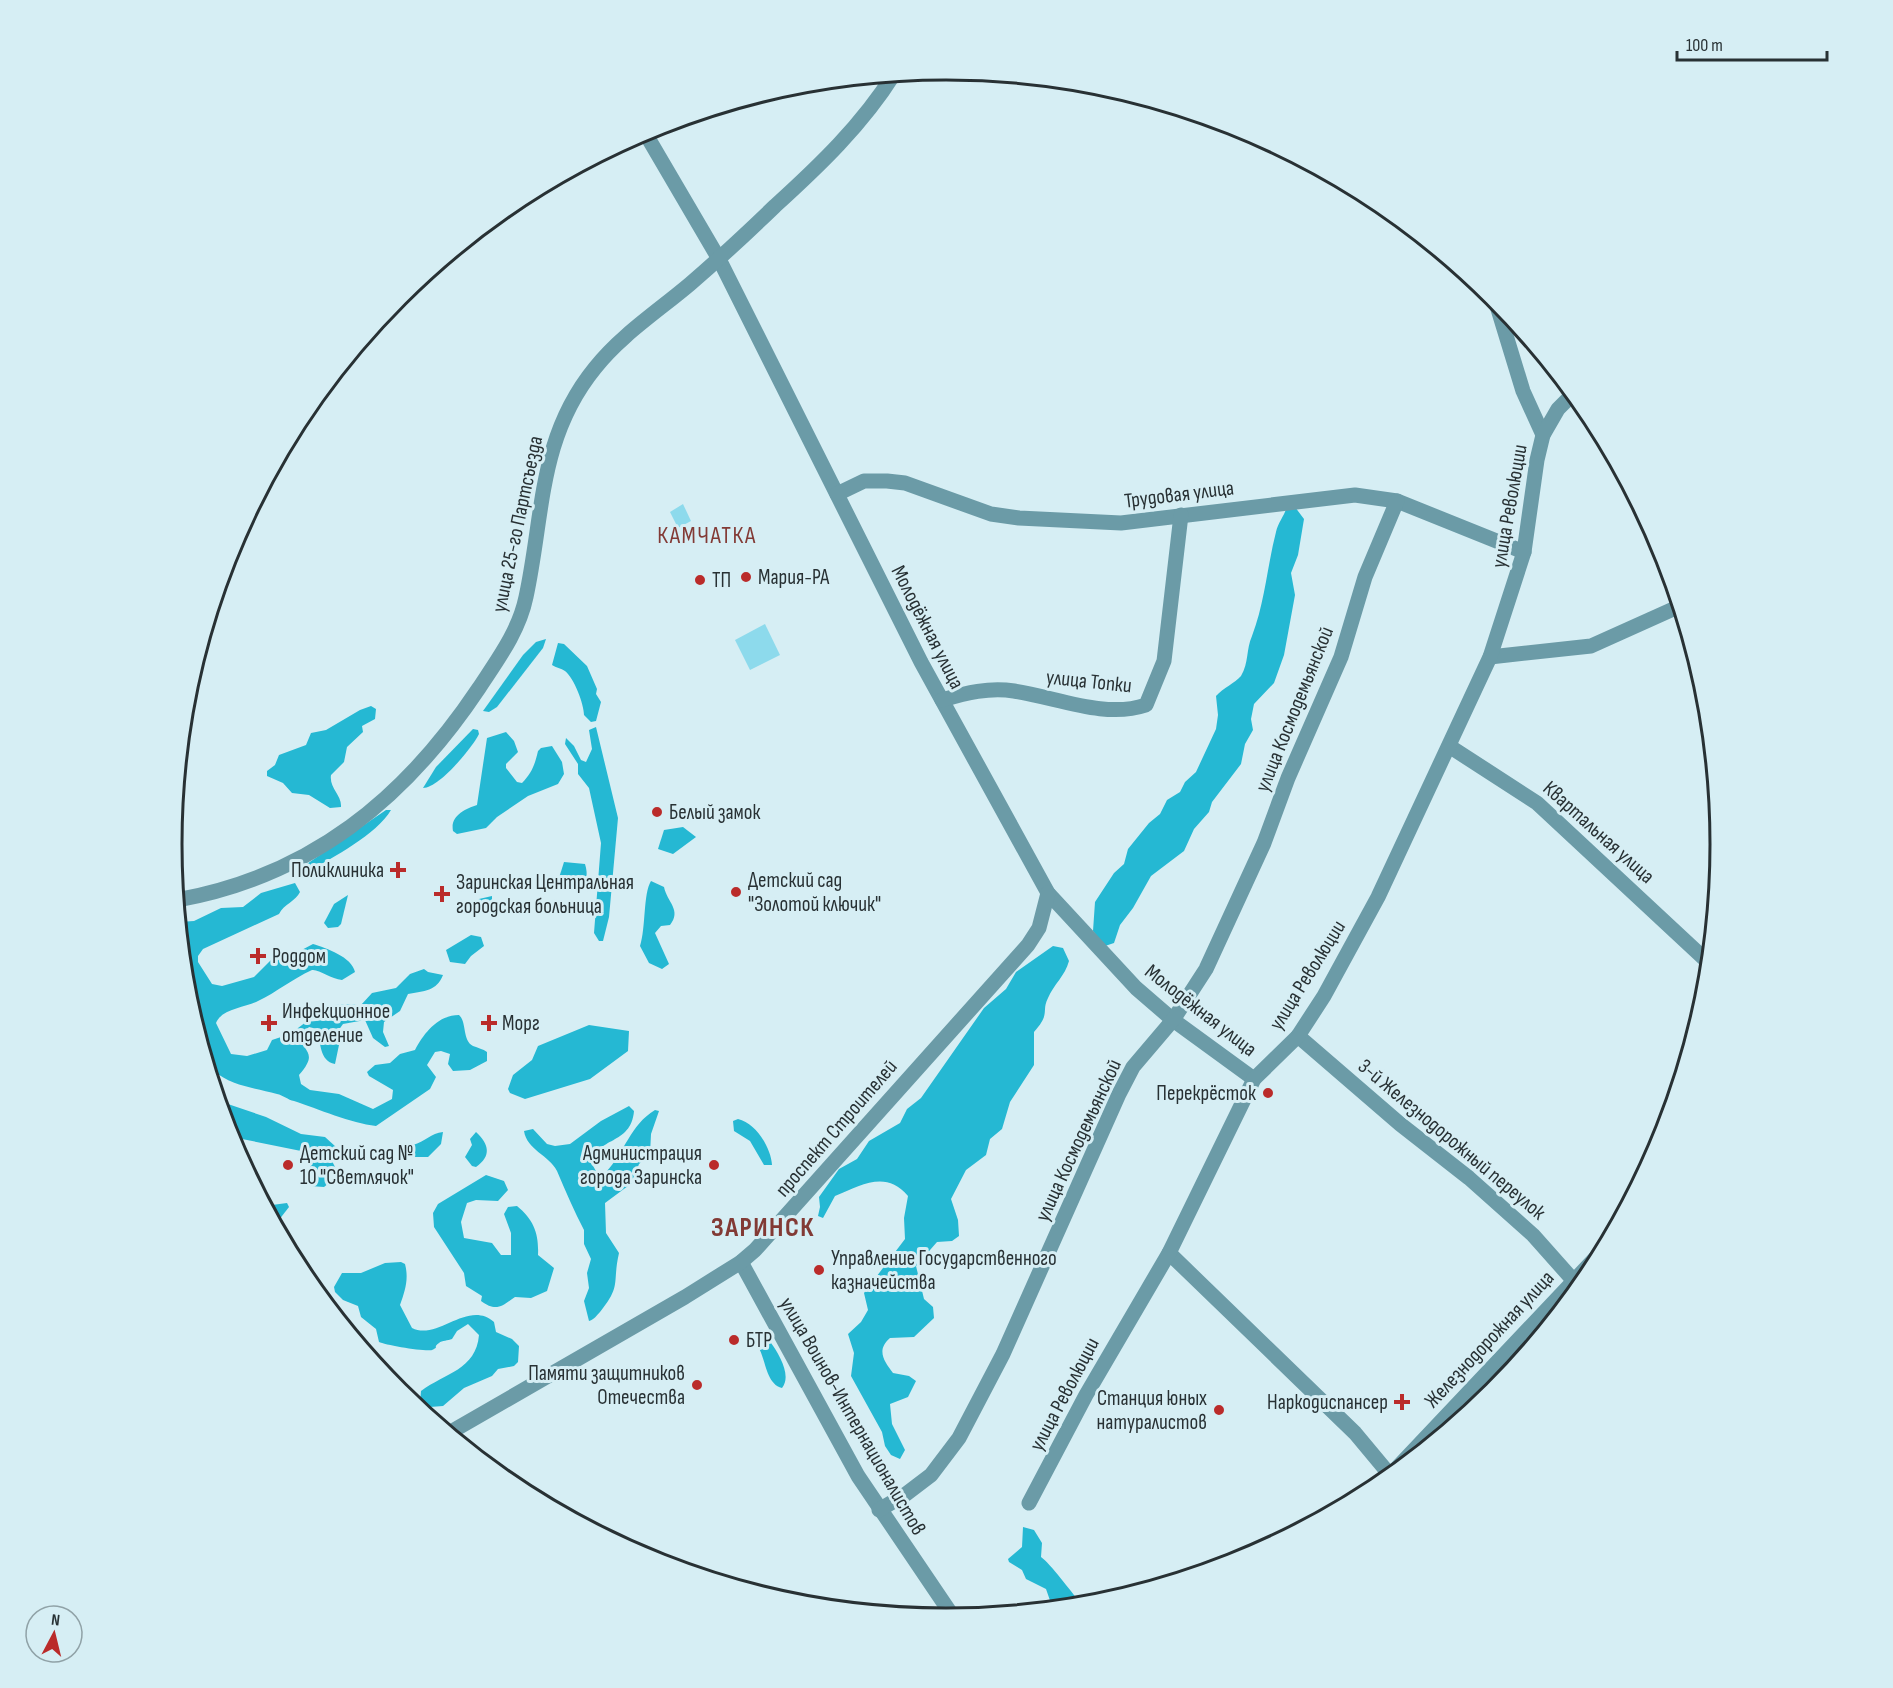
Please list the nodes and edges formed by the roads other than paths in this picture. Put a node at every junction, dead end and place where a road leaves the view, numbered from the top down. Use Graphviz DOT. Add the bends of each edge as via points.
graph roads {
  1 [pos="889,82"];
  2 [pos="649,140"];
  3 [pos="719,259"];
  4 [pos="1501,318"];
  5 [pos="1568,399"];
  6 [pos="1543,435"];
  7 [pos="837,494"];
  8 [pos="1397,501"];
  9 [pos="1181,515"];
  10 [pos="1524,552"];
  11 [pos="1673,609"];
  12 [pos="1491,657"];
  13 [pos="942,700"];
  14 [pos="1449,746"];
  15 [pos="1048,893"];
  16 [pos="184,898"];
  17 [pos="1702,956"];
  18 [pos="1173,1020"];
  19 [pos="1298,1036"];
  20 [pos="1254,1079"];
  21 [pos="1169,1253"];
  22 [pos="741,1262"];
  23 [pos="1577,1276"];
  24 [pos="1573,1280"];
  25 [pos="455,1430"];
  26 [pos="1413,1450"];
  27 [pos="1381,1473"];
  28 [pos="1029,1503"];
  29 [pos="879,1510"];
  30 [pos="947,1608"];
  1 -- 3 [label="street, улица 25-го Партсъезда" via="863,120"];
  2 -- 3 [label="street, Молодёжная улица"];
  3 -- 7 [label="street, Молодёжная улица"];
  3 -- 16 [label="street, улица 25-го Партсъезда" via="610,351 577,392 546,468 520,621 443,740 381,804 327,843 289,866 249,883"];
  4 -- 6 [label="street, улица Революции" via="1523,391"];
  5 -- 6 [label="street, улица Революции"];
  6 -- 10 [label="street, улица Революции"];
  7 -- 9 [label="street, Трудовая улица" via="864,481 887,481 905,483 991,514 1019,518 1121,523"];
  7 -- 13 [label="street, Молодёжная улица"];
  8 -- 9 [label="street, Трудовая улица" via="1355,495"];
  8 -- 10 [label="street, Трудовая улица"];
  8 -- 18 [label="street, улица Космодемьянской" via="1365,577 1341,657 1264,843 1206,969"];
  9 -- 13 [label="street, улица Топки" via="1164,661 1146,705 1135,709 1099,708 992,690"];
  10 -- 12 [label="street, улица Революции"];
  11 -- 12 [label="street" via="1592,646"];
  12 -- 14 [label="street, улица Революции"];
  13 -- 15 [label="street, Молодёжная улица"];
  14 -- 17 [label="street, Квартальная улица" via="1537,802"];
  14 -- 19 [label="street, улица Революции" via="1378,897"];
  15 -- 18 [label="street, Молодёжная улица" via="1136,988"];
  15 -- 22 [label="street, проспект Строителей" via="1039,928 1028,945 800,1202"];
  18 -- 20 [label="street, Молодёжная улица"];
  18 -- 29 [label="street, улица Космодемьянской" via="1133,1067 1119,1094 1003,1354 959,1438 930,1475"];
  19 -- 20 [label="street, улица Революции"];
  19 -- 24 [label="street, 3-й Железнодорожный переулок" via="1469,1178 1533,1235"];
  20 -- 21 [label="street, улица Революции"];
  21 -- 27 [label="street" via="1355,1434"];
  21 -- 28 [label="street, улица Революции" via="1095,1377"];
  22 -- 25 [label="street, проспект Строителей"];
  22 -- 29 [label="street, улица Воинов-Интернационалистов"];
  23 -- 24 [label="street, Железнодорожная улица"];
  24 -- 26 [label="street, Железнодорожная улица"];
  29 -- 30 [label="street, улица Воинов-Интернационалистов"];
}
